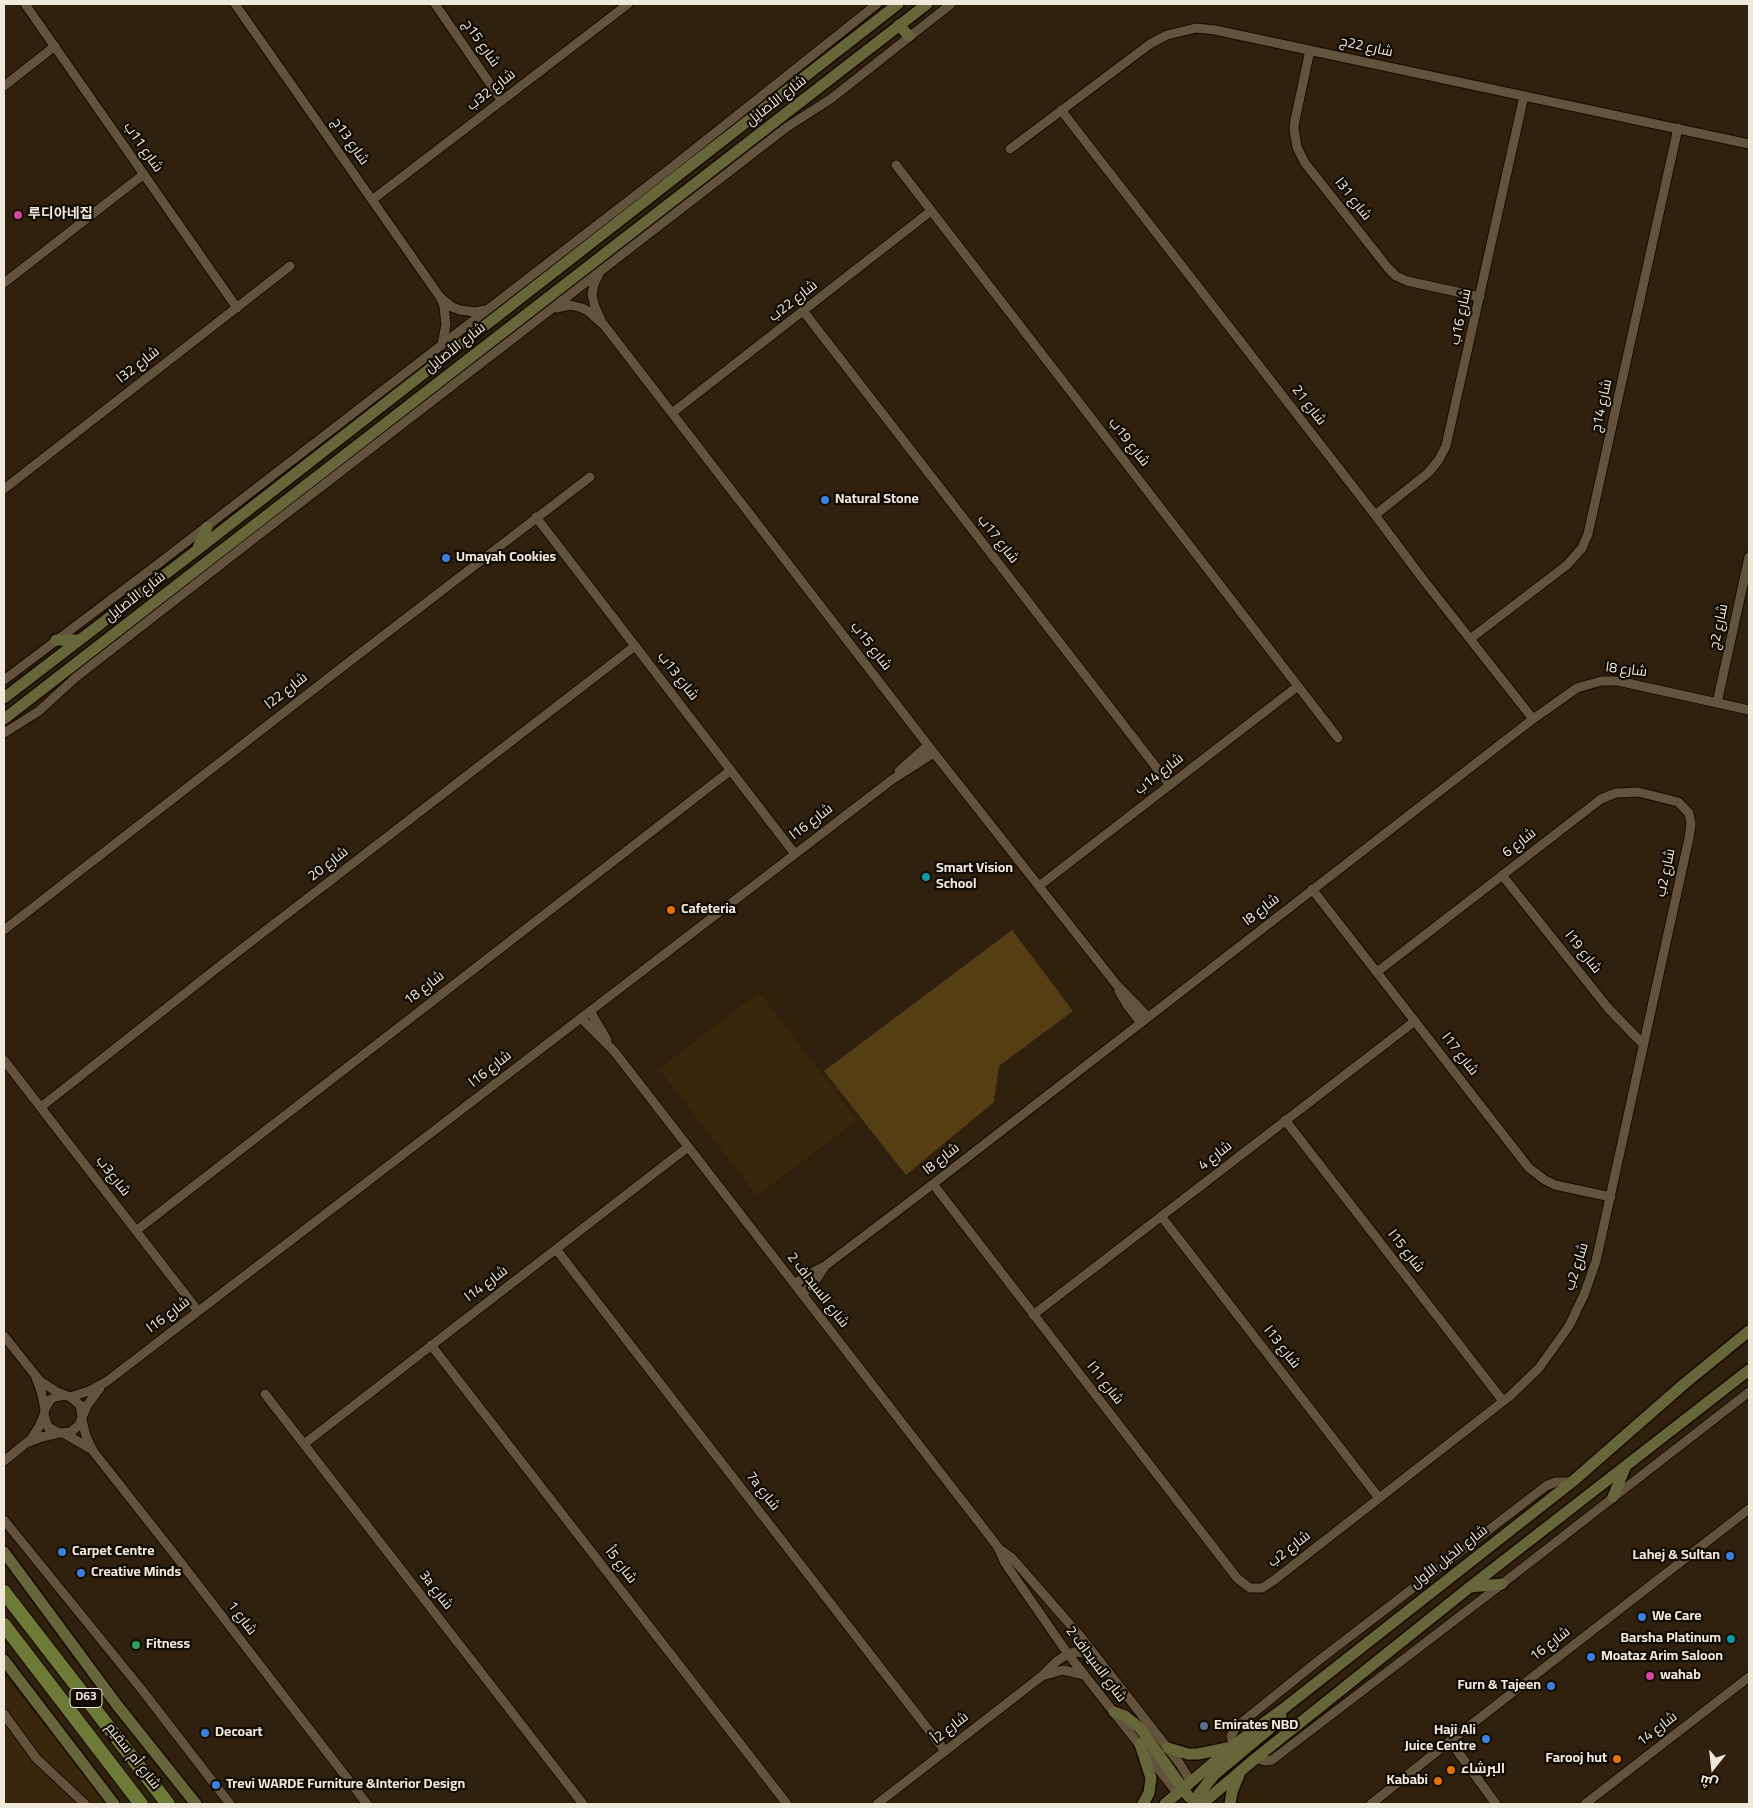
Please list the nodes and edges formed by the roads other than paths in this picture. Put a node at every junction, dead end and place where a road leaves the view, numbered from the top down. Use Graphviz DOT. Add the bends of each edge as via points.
graph roads {
  1 [pos="26,4"];
  2 [pos="235,4"];
  3 [pos="435,4"];
  4 [pos="627,4"];
  5 [pos="877,4"];
  6 [pos="898,4"];
  7 [pos="927,4"];
  8 [pos="951,4"];
  9 [pos="899,25"];
  10 [pos="909,36"];
  11 [pos="55,46"];
  12 [pos="1310,50"];
  13 [pos="4,86"];
  14 [pos="1524,96"];
  15 [pos="502,101"];
  16 [pos="1062,110"];
  17 [pos="1678,128"];
  18 [pos="1749,144"];
  19 [pos="1010,149"];
  20 [pos="896,165"];
  21 [pos="721,171"];
  22 [pos="144,174"];
  23 [pos="670,175"];
  24 [pos="372,200"];
  25 [pos="931,211"];
  26 [pos="290,266"];
  27 [pos="603,269"];
  28 [pos="4,282"];
  29 [pos="440,297"];
  30 [pos="1480,297"];
  31 [pos="237,308"];
  32 [pos="490,308"];
  33 [pos="548,312"];
  34 [pos="804,312"];
  35 [pos="512,325"];
  36 [pos="604,325"];
  37 [pos="442,344"];
  38 [pos="672,413"];
  39 [pos="590,477"];
  40 [pos="4,488"];
  41 [pos="1375,515"];
  42 [pos="536,518"];
  43 [pos="207,527"];
  44 [pos="197,550"];
  45 [pos="1749,557"];
  46 [pos="1470,639"];
  47 [pos="56,640"];
  48 [pos="78,640"];
  49 [pos="635,646"];
  50 [pos="4,680"];
  51 [pos="1298,686"];
  52 [pos="4,698"];
  53 [pos="1717,703"];
  54 [pos="1749,710"];
  55 [pos="4,719"];
  56 [pos="1533,719"];
  57 [pos="4,733"];
  58 [pos="1338,738"];
  59 [pos="928,745"];
  60 [pos="934,753"];
  61 [pos="731,770"];
  62 [pos="893,779"];
  63 [pos="1170,785"];
  64 [pos="1690,817"];
  65 [pos="795,854"];
  66 [pos="1502,875"];
  67 [pos="1039,886"];
  68 [pos="1312,889"];
  69 [pos="4,930"];
  70 [pos="1377,972"];
  71 [pos="590,1011"];
  72 [pos="581,1018"];
  73 [pos="1144,1020"];
  74 [pos="1415,1020"];
  75 [pos="1644,1044"];
  76 [pos="614,1051"];
  77 [pos="4,1060"];
  78 [pos="41,1108"];
  79 [pos="1285,1120"];
  80 [pos="688,1147"];
  81 [pos="933,1184"];
  82 [pos="1610,1198"];
  83 [pos="1161,1216"];
  84 [pos="137,1230"];
  85 [pos="556,1249"];
  86 [pos="825,1266"];
  87 [pos="795,1284"];
  88 [pos="802,1294"];
  89 [pos="198,1311"];
  90 [pos="1033,1315"];
  91 [pos="1749,1331"];
  92 [pos="4,1336"];
  93 [pos="431,1345"];
  94 [pos="1749,1370"];
  95 [pos="33,1374"];
  96 [pos="106,1382"];
  97 [pos="1749,1392"];
  98 [pos="265,1394"];
  99 [pos="68,1396"];
  100 [pos="1503,1401"];
  101 [pos="44,1412"];
  102 [pos="82,1419"];
  103 [pos="62,1434"];
  104 [pos="27,1444"];
  105 [pos="304,1444"];
  106 [pos="93,1451"];
  107 [pos="4,1462"];
  108 [pos="1625,1467"];
  109 [pos="1572,1482"];
  110 [pos="1613,1497"];
  111 [pos="1379,1498"];
  112 [pos="1749,1509"];
  113 [pos="4,1520"];
  114 [pos="998,1547"];
  115 [pos="4,1552"];
  116 [pos="1502,1584"];
  117 [pos="1470,1587"];
  118 [pos="1262,1588"];
  119 [pos="4,1592"];
  120 [pos="4,1626"];
  121 [pos="1068,1654"];
  122 [pos="4,1660"];
  123 [pos="1106,1670"];
  124 [pos="1084,1675"];
  125 [pos="1042,1676"];
  126 [pos="1749,1677"];
  127 [pos="1283,1710"];
  128 [pos="1114,1712"];
  129 [pos="4,1714"];
  130 [pos="1450,1741"];
  131 [pos="1140,1744"];
  132 [pos="1232,1746"];
  133 [pos="1168,1748"];
  134 [pos="946,1751"];
  135 [pos="1256,1758"];
  136 [pos="1242,1770"];
  137 [pos="1192,1799"];
  138 [pos="1142,1802"];
  139 [pos="85,1804"];
  140 [pos="114,1804"];
  141 [pos="141,1804"];
  142 [pos="168,1804"];
  143 [pos="196,1804"];
  144 [pos="230,1804"];
  145 [pos="367,1804"];
  146 [pos="583,1804"];
  147 [pos="787,1804"];
  148 [pos="877,1804"];
  149 [pos="1165,1804"];
  150 [pos="1230,1804"];
  151 [pos="1371,1804"];
  152 [pos="1496,1804"];
  153 [pos="1584,1804"];
  1 -- 11 [label="street, شارع 11ب"];
  2 -- 24 [label="street, شارع 13ج"];
  3 -- 15 [label="street, شارع 15ج"];
  4 -- 15 [label="street, شارع 32ب"];
  5 -- 23 [label="street"];
  6 -- 23 [label="main road, شارع الأصايل"];
  7 -- 9 [label="main road, شارع الأصايل"];
  8 -- 10 [label="street"];
  9 -- 10 [label="main road"];
  9 -- 21 [label="main road, شارع الأصايل"];
  10 -- 21 [label="street" via="832,98"];
  11 -- 13 [label="street"];
  11 -- 22 [label="street, شارع 11ب"];
  12 -- 14 [label="street, شارع 22ج"];
  12 -- 16 [label="street, شارع 22ج" via="1215,30 1176,31 1150,44"];
  12 -- 30 [label="street, شارع 31ا" via="1294,120 1297,147 1305,163 1396,276"];
  14 -- 17 [label="street, شارع 22ج"];
  14 -- 30 [label="street, شارع 16ب"];
  15 -- 24 [label="street, شارع 32ب"];
  16 -- 19 [label="street, شارع 22ج"];
  16 -- 41 [label="street, شارع 21"];
  17 -- 18 [label="street, شارع 22ج"];
  17 -- 46 [label="street, شارع 14ج" via="1588,534 1582,548 1567,565"];
  20 -- 25 [label="street, شارع 19ب"];
  21 -- 27 [label="street"];
  21 -- 35 [label="main road, شارع الأصايل"];
  22 -- 28 [label="street"];
  22 -- 31 [label="street, شارع 11ب"];
  23 -- 32 [label="street"];
  23 -- 44 [label="main road, شارع الأصايل"];
  24 -- 29 [label="street, شارع 13ج"];
  25 -- 34 [label="street, شارع 22ب"];
  25 -- 51 [label="street, شارع 19ب"];
  26 -- 31 [label="street, شارع 32ا"];
  27 -- 33 [label="street"];
  27 -- 36 [label="street, شارع 15ب" via="596,278 592,295"];
  29 -- 32 [label="street, شارع 13ج" via="452,307 467,312"];
  29 -- 37 [label="street, شارع 13ج" via="446,316"];
  30 -- 41 [label="street, شارع 16ب" via="1446,446 1428,473"];
  31 -- 40 [label="street, شارع 32ا"];
  32 -- 37 [label="street"];
  33 -- 35 [label="street"];
  33 -- 36 [label="street, شارع 15ب" via="564,306 576,306 588,311"];
  33 -- 57 [label="street" via="83,672 39,710"];
  34 -- 38 [label="street, شارع 22ب"];
  34 -- 63 [label="street, شارع 17ب"];
  35 -- 55 [label="main road, شارع الأصايل"];
  36 -- 38 [label="street, شارع 15ب"];
  37 -- 43 [label="street"];
  38 -- 59 [label="street, شارع 15ب"];
  39 -- 42 [label="street, شارع 22ا"];
  41 -- 46 [label="street, شارع 21"];
  42 -- 49 [label="street, شارع 13ب"];
  42 -- 69 [label="street, شارع 22ا"];
  43 -- 44 [label="main road"];
  43 -- 47 [label="street"];
  44 -- 48 [label="main road, شارع الأصايل"];
  45 -- 53 [label="street, شارع 2ج"];
  46 -- 56 [label="street, شارع 21"];
  47 -- 48 [label="main road"];
  47 -- 50 [label="street"];
  48 -- 52 [label="main road, شارع الأصايل"];
  49 -- 61 [label="street, شارع 13ب"];
  49 -- 78 [label="street, شارع 20"];
  51 -- 58 [label="street, شارع 19ب"];
  51 -- 63 [label="street, شارع 14ب"];
  53 -- 54 [label="street, شارع 8ا"];
  53 -- 56 [label="street, شارع 8ا" via="1628,683 1601,681 1577,688"];
  56 -- 68 [label="street, شارع 8ا"];
  59 -- 60 [label="street, شارع 15ب"];
  59 -- 62 [label="street, شارع 16ا"];
  60 -- 62 [label="street, شارع 16ا"];
  60 -- 67 [label="street, شارع 15ب"];
  61 -- 65 [label="street, شارع 13ب"];
  61 -- 84 [label="street, شارع 18"];
  62 -- 65 [label="street, شارع 16ا"];
  63 -- 67 [label="street, شارع 14ب"];
  64 -- 66 [label="street, شارع 6" via="1674,800 1638,792 1616,793 1595,802"];
  64 -- 75 [label="street, شارع 2ب" via="1689,838"];
  65 -- 71 [label="street, شارع 16ا"];
  66 -- 70 [label="street, شارع 6"];
  66 -- 75 [label="street, شارع 19ا" via="1608,1008"];
  67 -- 73 [label="street, شارع 15ب"];
  68 -- 70 [label="street, شارع 17ا"];
  68 -- 73 [label="street, شارع 8ا"];
  70 -- 74 [label="street, شارع 17ا"];
  71 -- 72 [label="street, شارع 16ا"];
  71 -- 76 [label="street, شارع السيداف 2"];
  72 -- 76 [label="street, شارع السيداف 2"];
  72 -- 89 [label="street, شارع 16ا"];
  73 -- 81 [label="street, شارع 8ا"];
  74 -- 79 [label="street, شارع 4"];
  74 -- 82 [label="street, شارع 17ا" via="1529,1168 1555,1185"];
  75 -- 82 [label="street, شارع 2ب"];
  76 -- 80 [label="street, شارع السيداف 2"];
  77 -- 78 [label="street, شارع3ب"];
  78 -- 84 [label="street, شارع3ب"];
  79 -- 83 [label="street, شارع 4"];
  79 -- 100 [label="street, شارع 15ا"];
  80 -- 85 [label="street, شارع 14ا"];
  80 -- 87 [label="street, شارع السيداف 2"];
  81 -- 86 [label="street, شارع 8ا"];
  81 -- 90 [label="street, شارع 11ا"];
  82 -- 100 [label="street, شارع 2ب" via="1596,1261 1577,1311 1549,1356"];
  83 -- 90 [label="street, شارع 4"];
  83 -- 111 [label="street, شارع 13ا"];
  84 -- 89 [label="street, شارع3ب"];
  85 -- 93 [label="street, شارع 14ا"];
  85 -- 134 [label="street, 7a شارع"];
  86 -- 87 [label="street, شارع 8ا"];
  86 -- 88 [label="street, شارع 8ا"];
  87 -- 88 [label="street, شارع السيداف 2"];
  88 -- 114 [label="street, شارع السيداف 2"];
  89 -- 96 [label="street, شارع 16ا"];
  90 -- 118 [label="street, شارع 11ا" via="1236,1578 1250,1588"];
  91 -- 109 [label="main road, شارع الخيل الأول"];
  92 -- 95 [label="street"];
  93 -- 105 [label="street, شارع 14ا"];
  93 -- 147 [label="street, شارع 5أ"];
  94 -- 108 [label="main road, شارع الخيل الأول"];
  95 -- 99 [label="street" via="48,1387"];
  95 -- 101 [label="street" via="41,1391"];
  96 -- 99 [label="street, شارع 16ا" via="89,1392"];
  96 -- 102 [label="street, شارع 16ا" via="92,1398"];
  97 -- 110 [label="street"];
  98 -- 105 [label="street, 3a شارع"];
  99 -- 101 [label="street" via="50,1400"];
  99 -- 102 [label="street" via="80,1405"];
  100 -- 111 [label="street, شارع 2ب"];
  101 -- 103 [label="street" via="48,1427"];
  101 -- 104 [label="street" via="39,1428"];
  102 -- 103 [label="street" via="75,1430"];
  102 -- 106 [label="street, شارع 1"];
  103 -- 104 [label="street" via="42,1437"];
  103 -- 106 [label="street, شارع 1" via="80,1441"];
  104 -- 107 [label="street"];
  105 -- 146 [label="street, 3a شارع"];
  106 -- 145 [label="street, شارع 1"];
  108 -- 110 [label="main road"];
  108 -- 117 [label="main road, شارع الخيل الأول"];
  109 -- 127 [label="main road, شارع الخيل الأول"];
  109 -- 132 [label="street" via="1546,1486 1326,1655 1236,1727 1231,1736"];
  110 -- 116 [label="street"];
  111 -- 118 [label="street, شارع 2ب"];
  112 -- 130 [label="street, شارع 16"];
  113 -- 144 [label="street"];
  114 -- 121 [label="street, شارع السيداف 2" via="1005,1563"];
  114 -- 123 [label="street, شارع السيداف 2" via="1012,1558"];
  115 -- 143 [label="main road" via="117,1705"];
  116 -- 117 [label="main road"];
  116 -- 135 [label="street" via="1272,1760 1265,1762"];
  117 -- 135 [label="main road, شارع الخيل الأول"];
  119 -- 142 [label="main road, شارع أم سقيم / D63"];
  120 -- 141 [label="main road, شارع أم سقيم / D63"];
  121 -- 123 [label="street" via="1084,1653"];
  121 -- 124 [label="street, شارع السيداف 2"];
  121 -- 125 [label="street, شارع 2أ"];
  122 -- 140 [label="main road"];
  123 -- 133 [label="street, شارع السيداف 2"];
  124 -- 125 [label="street, شارع 2أ" via="1063,1670"];
  124 -- 128 [label="street, شارع السيداف 2"];
  125 -- 134 [label="street, شارع 2أ"];
  126 -- 153 [label="street, شارع 14"];
  127 -- 132 [label="main road, شارع الخيل الأول"];
  127 -- 137 [label="main road" via="1274,1725 1214,1775"];
  128 -- 131 [label="street, شارع السيداف 2"];
  128 -- 137 [label="main road" via="1140,1728"];
  129 -- 139 [label="street" via="36,1758"];
  130 -- 151 [label="street, شارع 16"];
  130 -- 152 [label="street"];
  131 -- 137 [label="street, شارع السيداف 2"];
  131 -- 138 [label="main road" via="1151,1778 1149,1792"];
  132 -- 133 [label="main road" via="1198,1754"];
  132 -- 137 [label="main road, شارع الخيل الأول"];
  133 -- 137 [label="street, شارع السيداف 2"];
  134 -- 148 [label="street, شارع 2أ"];
  135 -- 136 [label="main road, شارع الخيل الأول"];
  136 -- 137 [label="main road, شارع الخيل الأول"];
  136 -- 150 [label="main road" via="1234,1784"];
  137 -- 149 [label="main road, شارع الخيل الأول"];
}
